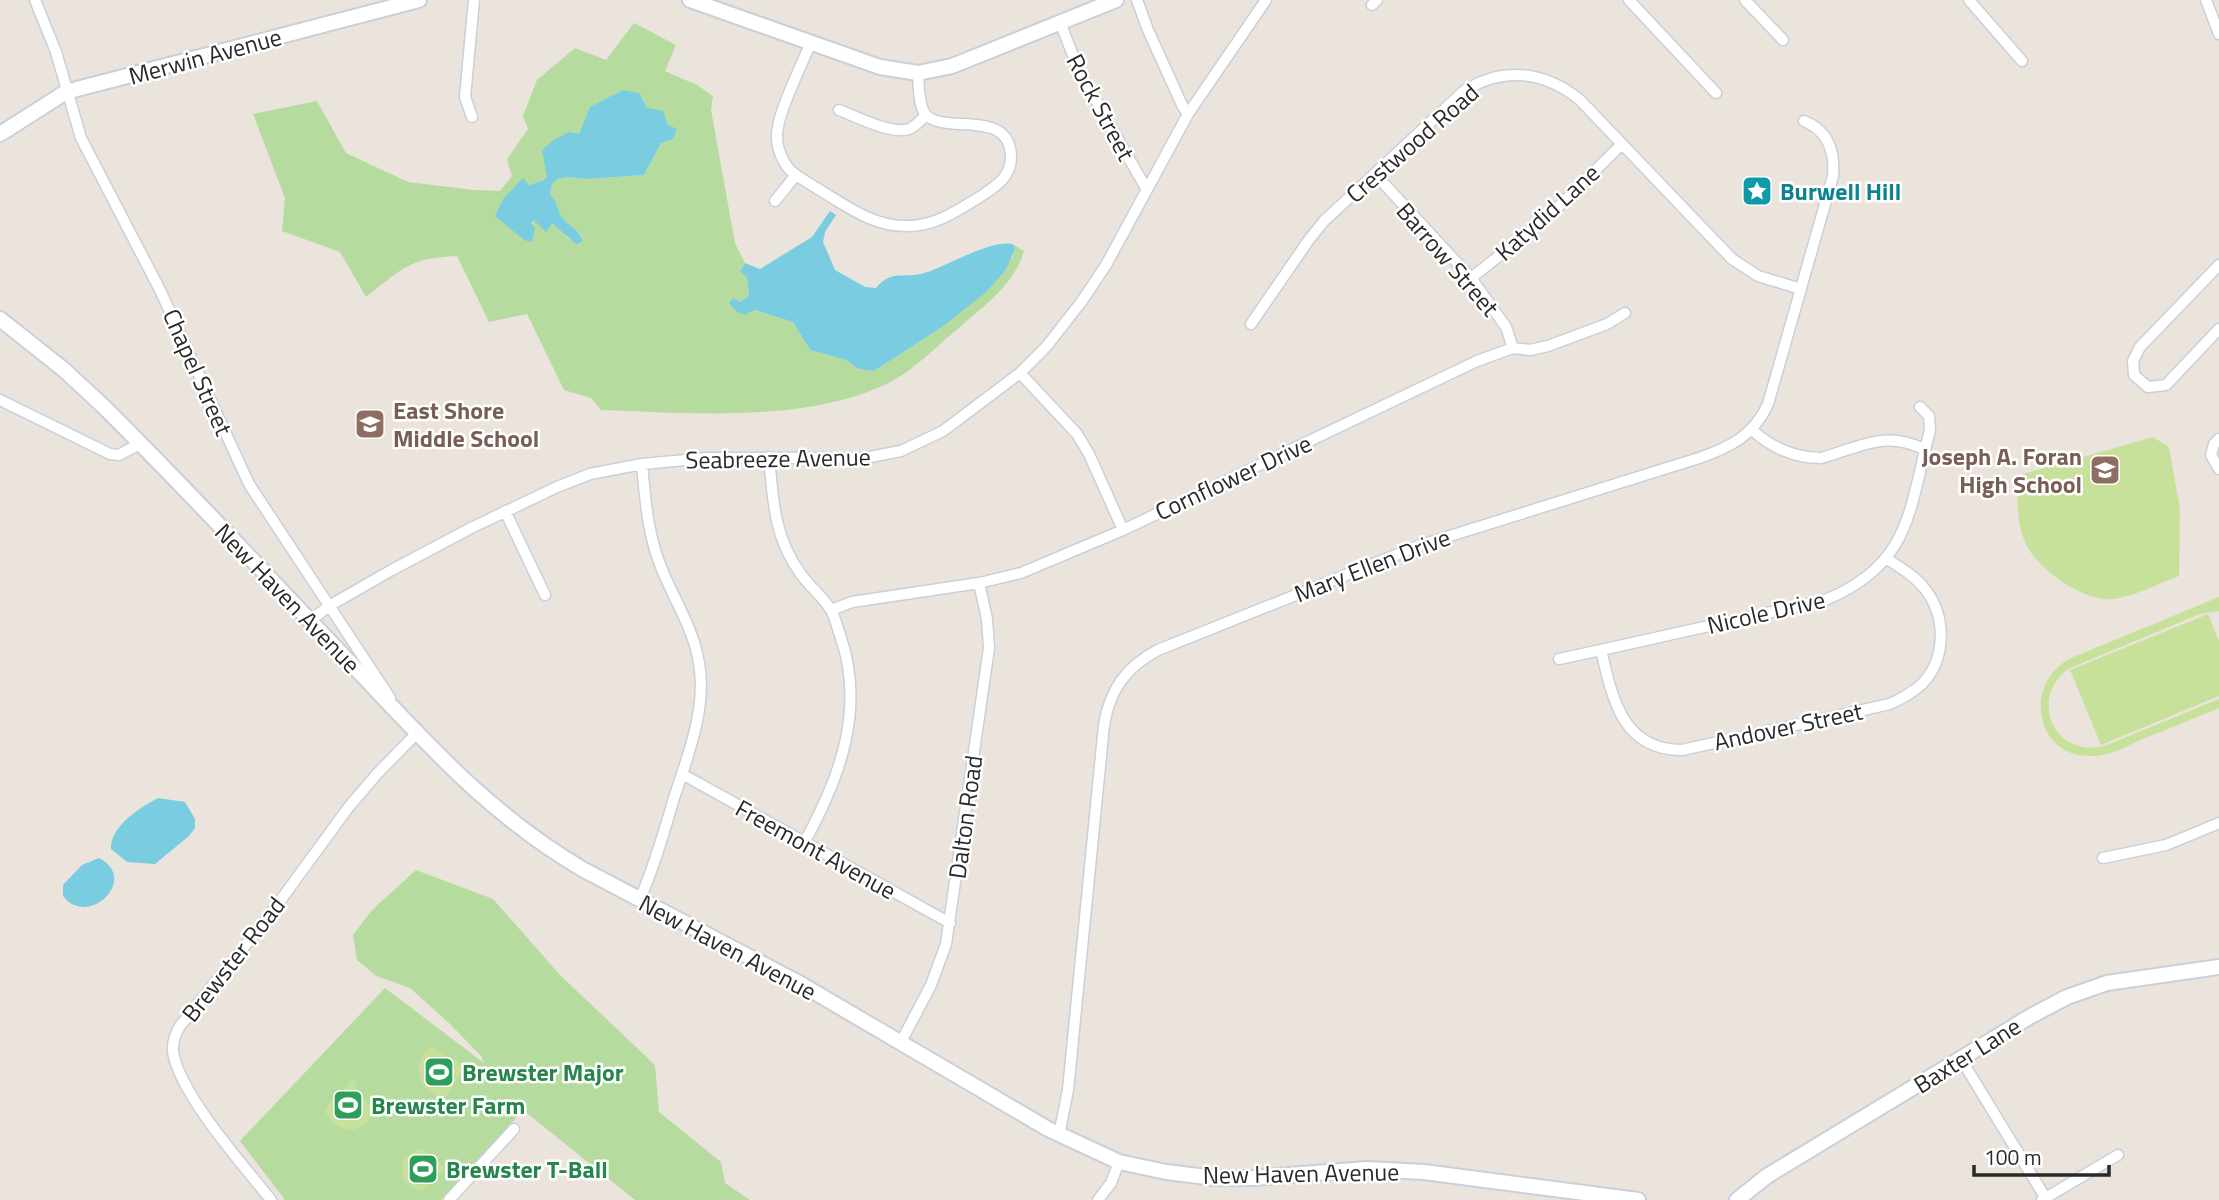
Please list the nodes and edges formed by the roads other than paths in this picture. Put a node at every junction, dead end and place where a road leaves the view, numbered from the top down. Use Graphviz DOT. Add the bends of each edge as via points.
graph roads {
  1 [pos="35,0"];
  2 [pos="419,0"];
  3 [pos="474,0"];
  4 [pos="690,0"];
  5 [pos="1116,0"];
  6 [pos="1137,0"];
  7 [pos="1266,0"];
  8 [pos="1629,0"];
  9 [pos="1745,0"];
  10 [pos="1969,0"];
  11 [pos="2206,0"];
  12 [pos="1060,22"];
  13 [pos="2219,34"];
  14 [pos="1783,40"];
  15 [pos="811,42"];
  16 [pos="2022,61"];
  17 [pos="918,73"];
  18 [pos="66,92"];
  19 [pos="1716,93"];
  20 [pos="839,110"];
  21 [pos="1188,114"];
  22 [pos="926,115"];
  23 [pos="472,117"];
  24 [pos="1804,121"];
  25 [pos="0,134"];
  26 [pos="1622,144"];
  27 [pos="1375,174"];
  28 [pos="796,175"];
  29 [pos="1147,190"];
  30 [pos="775,201"];
  31 [pos="2219,265"];
  32 [pos="1471,278"];
  33 [pos="1801,289"];
  34 [pos="1625,313"];
  35 [pos="0,319"];
  36 [pos="1251,324"];
  37 [pos="2219,329"];
  38 [pos="1513,348"];
  39 [pos="1020,373"];
  40 [pos="0,401"];
  41 [pos="1920,407"];
  42 [pos="1752,430"];
  43 [pos="2219,439"];
  44 [pos="141,443"];
  45 [pos="1924,449"];
  46 [pos="769,457"];
  47 [pos="642,464"];
  48 [pos="2219,469"];
  49 [pos="505,511"];
  50 [pos="1123,530"];
  51 [pos="1887,559"];
  52 [pos="979,583"];
  53 [pos="545,595"];
  54 [pos="330,606"];
  55 [pos="831,610"];
  56 [pos="310,621"];
  57 [pos="1601,650"];
  58 [pos="1559,659"];
  59 [pos="406,721"];
  60 [pos="418,733"];
  61 [pos="682,774"];
  62 [pos="2219,823"];
  63 [pos="804,843"];
  64 [pos="2103,859"];
  65 [pos="640,900"];
  66 [pos="950,923"];
  67 [pos="2219,967"];
  68 [pos="901,1042"];
  69 [pos="1961,1059"];
  70 [pos="514,1129"];
  71 [pos="1059,1135"];
  72 [pos="2118,1155"];
  73 [pos="1119,1162"];
  74 [pos="2043,1198"];
  75 [pos="271,1200"];
  76 [pos="449,1200"];
  77 [pos="1098,1200"];
  78 [pos="1638,1200"];
  79 [pos="1737,1200"];
  1 -- 18 [label="street, Chapel Street"];
  2 -- 18 [label="main road, Merwin Avenue"];
  3 -- 23 [label="street" via="465,97"];
  4 -- 15 [label="main road"];
  5 -- 12 [label="main road"];
  6 -- 21 [label="street"];
  7 -- 21 [label="street, Seabreeze Avenue"];
  8 -- 19 [label="street"];
  9 -- 14 [label="street"];
  10 -- 16 [label="street"];
  11 -- 13 [label="street"];
  12 -- 17 [label="main road" via="952,66"];
  12 -- 29 [label="street, Rock Street" via="1079,71"];
  15 -- 17 [label="main road" via="880,67"];
  15 -- 28 [label="street" via="777,132 780,153"];
  17 -- 22 [label="street"];
  18 -- 25 [label="main road, Merwin Avenue"];
  18 -- 54 [label="street, Chapel Street" via="88,152 160,290 249,484"];
  20 -- 22 [label="street" via="898,130 910,129"];
  21 -- 29 [label="street, Seabreeze Avenue"];
  22 -- 28 [label="street" via="993,128 1010,150 1009,170 999,184 942,219 912,226 884,223 859,214"];
  24 -- 33 [label="street, Mary Ellen Drive" via="1827,139 1834,164"];
  26 -- 27 [label="street, Crestwood Road" via="1567,90 1532,75 1511,74 1464,91"];
  26 -- 32 [label="street, Katydid Lane" via="1547,218"];
  26 -- 33 [label="street, Crestwood Road" via="1744,269"];
  27 -- 32 [label="street, Barrow Street"];
  27 -- 36 [label="street, Crestwood Road" via="1324,221"];
  28 -- 30 [label="street"];
  29 -- 39 [label="street, Seabreeze Avenue" via="1091,290"];
  31 -- 37 [label="street" via="2140,347 2133,361 2134,375 2148,387 2166,385"];
  32 -- 38 [label="street, Barrow Street" via="1506,327"];
  33 -- 42 [label="street, Mary Ellen Drive" via="1768,404"];
  34 -- 38 [label="street, Cornflower Drive" via="1548,346"];
  35 -- 44 [label="main road, New Haven Avenue" via="63,369"];
  38 -- 50 [label="street, Cornflower Drive"];
  39 -- 46 [label="street, Seabreeze Avenue" via="943,431 901,451 865,458"];
  39 -- 50 [label="street" via="1077,434"];
  40 -- 44 [label="street" via="110,454 119,455"];
  41 -- 45 [label="street, Nicole Drive" via="1930,422"];
  42 -- 45 [label="street" via="1787,453 1811,458 1885,439"];
  42 -- 71 [label="street, Mary Ellen Drive" via="1715,453 1373,562 1158,650 1126,671 1112,692 1104,725 1068,1090"];
  43 -- 48 [label="street" via="2211,455"];
  44 -- 56 [label="main road, New Haven Avenue"];
  45 -- 51 [label="street, Nicole Drive" via="1906,523"];
  46 -- 47 [label="street, Seabreeze Avenue"];
  46 -- 55 [label="street" via="771,501 782,543"];
  47 -- 49 [label="street, Seabreeze Avenue" via="590,474"];
  47 -- 61 [label="street" via="646,517 655,549 700,664 701,696"];
  49 -- 53 [label="street"];
  49 -- 54 [label="street, Seabreeze Avenue"];
  50 -- 52 [label="street, Cornflower Drive" via="1021,573"];
  51 -- 57 [label="street, Nicole Drive" via="1858,584 1825,600"];
  51 -- 57 [label="street, Andover Street" via="1924,589 1938,612 1941,629 1939,648 1926,679 1890,704 1682,750 1668,749 1640,737 1622,719"];
  52 -- 55 [label="street, Cornflower Drive" via="852,602"];
  52 -- 66 [label="street, Dalton Road" via="989,648"];
  54 -- 56 [label="street, Seabreeze Avenue"];
  54 -- 59 [label="street, Chapel Street"];
  55 -- 63 [label="street" via="848,662 850,697 840,764 826,804"];
  56 -- 59 [label="main road, New Haven Avenue"];
  57 -- 58 [label="street"];
  59 -- 60 [label="main road, New Haven Avenue"];
  60 -- 65 [label="main road, New Haven Avenue" via="481,796 533,838"];
  60 -- 75 [label="street, Brewster Road" via="348,808 174,1038 174,1057 186,1083"];
  61 -- 63 [label="street, Freemont Avenue"];
  61 -- 65 [label="street"];
  62 -- 64 [label="street" via="2166,845"];
  63 -- 66 [label="street, Freemont Avenue"];
  65 -- 68 [label="main road, New Haven Avenue"];
  66 -- 68 [label="street, Dalton Road" via="936,976"];
  67 -- 69 [label="main road, Baxter Lane" via="2121,980 2067,997"];
  68 -- 71 [label="main road, New Haven Avenue"];
  69 -- 74 [label="street"];
  69 -- 79 [label="main road, Baxter Lane"];
  70 -- 76 [label="street"];
  71 -- 73 [label="main road, New Haven Avenue"];
  72 -- 74 [label="street"];
  73 -- 77 [label="street"];
  73 -- 78 [label="main road, New Haven Avenue" via="1225,1178 1366,1169 1413,1171"];
}
